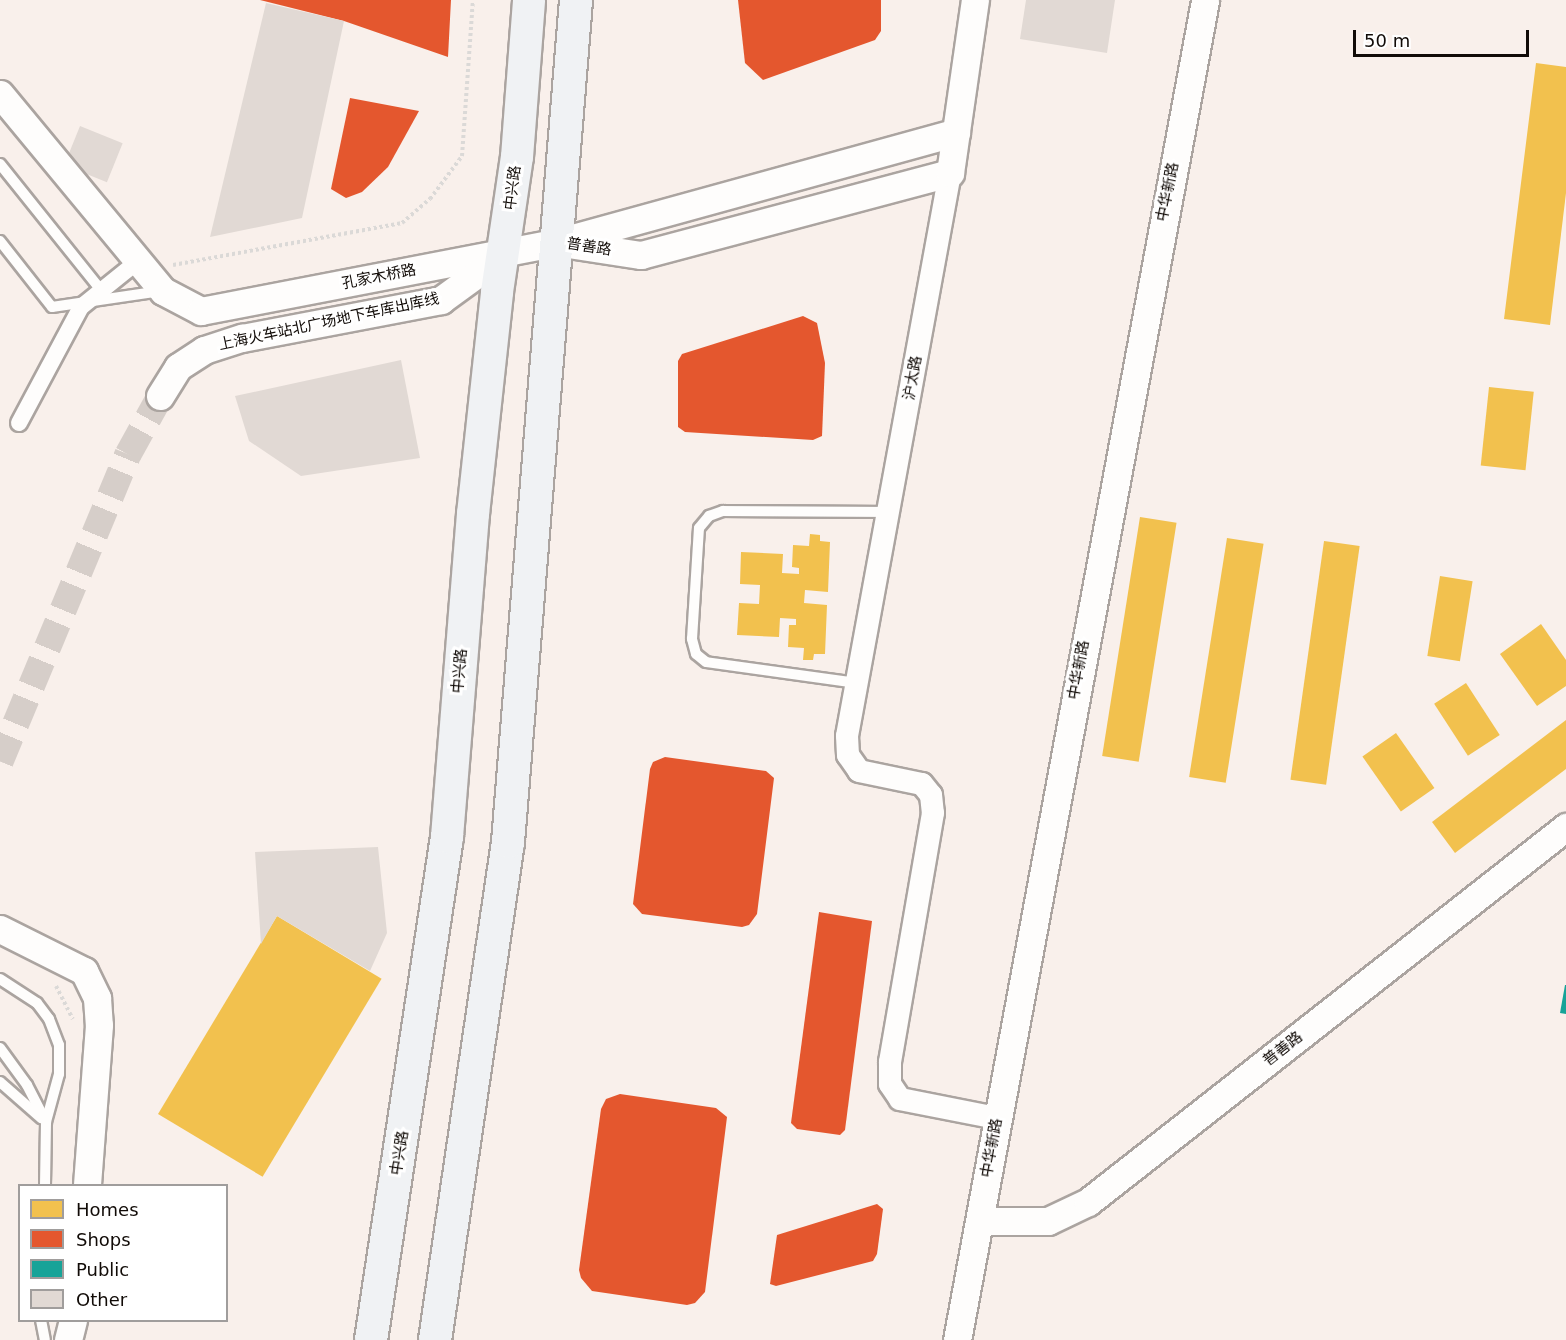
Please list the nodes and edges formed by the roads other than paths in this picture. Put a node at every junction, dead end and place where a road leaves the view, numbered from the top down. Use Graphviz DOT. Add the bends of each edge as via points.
graph roads {
  1 [pos="529,0"];
  2 [pos="576,0"];
  3 [pos="975,0"];
  4 [pos="1205,0"];
  5 [pos="0,94"];
  6 [pos="956,132"];
  7 [pos="0,164"];
  8 [pos="950,173"];
  9 [pos="0,241"];
  10 [pos="558,243"];
  11 [pos="505,252"];
  12 [pos="138,261"];
  13 [pos="163,291"];
  14 [pos="105,295"];
  15 [pos="86,303"];
  16 [pos="160,396"];
  17 [pos="20,423"];
  18 [pos="888,512"];
  19 [pos="857,682"];
  20 [pos="1566,827"];
  21 [pos="0,929"];
  22 [pos="0,980"];
  23 [pos="0,1048"];
  24 [pos="0,1082"];
  25 [pos="997,1118"];
  26 [pos="46,1122"];
  27 [pos="45,1184"];
  28 [pos="87,1184"];
  29 [pos="980,1221"];
  30 [pos="41,1322"];
  31 [pos="72,1322"];
  32 [pos="45,1340"];
  33 [pos="68,1340"];
  34 [pos="371,1340"];
  35 [pos="435,1340"];
  36 [pos="957,1340"];
  1 -- 11 [label="main road, 中兴路"];
  2 -- 10 [label="main road"];
  3 -- 6 [label="street, 沪太路"];
  4 -- 25 [label="street, 中华新路"];
  5 -- 12 [label="street"];
  6 -- 8 [label="street, 沪太路"];
  6 -- 10 [label="street, 普善路"];
  7 -- 14 [label="lane"];
  8 -- 10 [label="street, 普善路" via="641,255"];
  8 -- 18 [label="street, 沪太路"];
  9 -- 15 [label="lane" via="52,307"];
  10 -- 11 [label="street, 孔家木桥路"];
  10 -- 35 [label="main road" via="508,842"];
  11 -- 13 [label="street, 孔家木桥路" via="201,311"];
  11 -- 16 [label="street, 上海火车站北广场地下车库出库线" via="441,300 242,338 204,350 178,367"];
  11 -- 34 [label="main road, 中兴路" via="496,292 473,514 447,837"];
  12 -- 13 [label="street"];
  12 -- 14 [label="street"];
  13 -- 14 [label="lane"];
  14 -- 15 [label="street"];
  15 -- 17 [label="street"];
  18 -- 19 [label="street, 沪太路"];
  18 -- 19 [label="lane" via="723,512 709,516 699,528 692,639 696,654 706,662"];
  19 -- 25 [label="street, 沪太路" via="847,736 848,755 859,771 922,784 931,795 933,813 890,1062 890,1084 900,1099"];
  20 -- 29 [label="street, 普善路" via="1088,1202 1048,1221"];
  21 -- 28 [label="street" via="84,971 97,998 99,1024"];
  22 -- 26 [label="lane" via="37,1003 59,1045 58,1074"];
  23 -- 26 [label="lane" via="22,1076"];
  24 -- 26 [label="lane"];
  25 -- 29 [label="street, 中华新路"];
  26 -- 27 [label="lane"];
  29 -- 36 [label="street, 中华新路"];
  30 -- 32 [label="lane"];
  31 -- 33 [label="street"];
}
